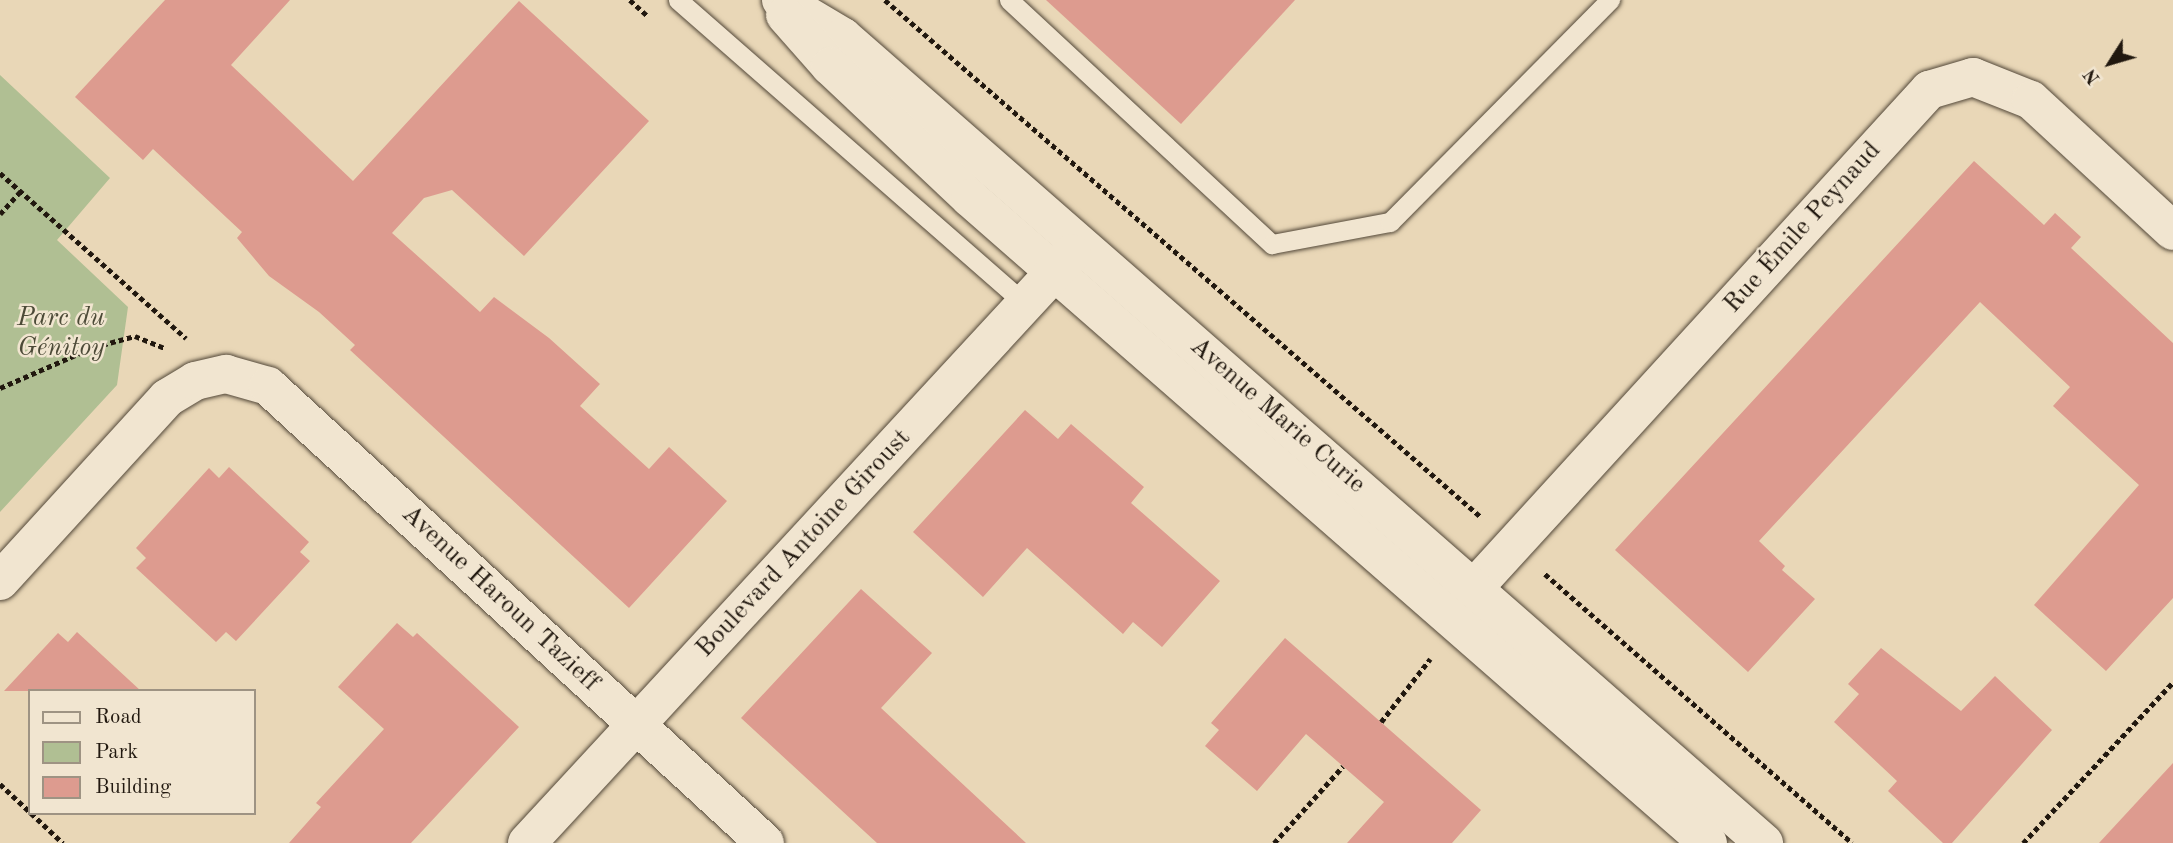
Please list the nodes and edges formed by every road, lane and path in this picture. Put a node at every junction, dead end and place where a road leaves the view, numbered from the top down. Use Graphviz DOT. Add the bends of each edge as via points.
graph roads {
  1 [pos="678,0"];
  2 [pos="772,0"];
  3 [pos="781,0"];
  4 [pos="885,0"];
  5 [pos="1009,0"];
  6 [pos="1610,0"];
  7 [pos="0,173"];
  8 [pos="21,191"];
  9 [pos="0,214"];
  10 [pos="2173,231"];
  11 [pos="1080,243"];
  12 [pos="1055,273"];
  13 [pos="1025,304"];
  14 [pos="93,347"];
  15 [pos="226,374"];
  16 [pos="0,388"];
  17 [pos="1462,500"];
  18 [pos="1552,579"];
  19 [pos="0,581"];
  20 [pos="1474,588"];
  21 [pos="1430,659"];
  22 [pos="2173,682"];
  23 [pos="1381,722"];
  24 [pos="636,724"];
  25 [pos="1343,766"];
  26 [pos="0,784"];
  27 [pos="28,809"];
  28 [pos="34,815"];
  29 [pos="63,843"];
  30 [pos="527,843"];
  31 [pos="765,843"];
  32 [pos="1274,843"];
  33 [pos="1708,843"];
  34 [pos="1764,843"];
  35 [pos="1852,843"];
  36 [pos="2023,843"];
  1 -- 13 [label="lane"];
  2 -- 12 [label="street, Avenue Marie Curie" via="830,66"];
  3 -- 11 [label="street, Avenue Marie Curie" via="843,37"];
  4 -- 17 [label="path"];
  5 -- 6 [label="lane" via="1272,244 1390,222"];
  7 -- 8 [label="path"];
  8 -- 9 [label="path"];
  8 -- 15 [label="path"];
  10 -- 20 [label="street, Rue Émile Peynaud" via="2031,100 1973,77 1929,90"];
  11 -- 12 [label="street, Boulevard Antoine Giroust"];
  11 -- 20 [label="street, Avenue Marie Curie"];
  12 -- 13 [label="street, Boulevard Antoine Giroust"];
  12 -- 33 [label="street, Avenue Marie Curie"];
  13 -- 24 [label="street, Boulevard Antoine Giroust"];
  14 -- 16 [label="path"];
  15 -- 19 [label="street" via="195,382 167,398"];
  15 -- 24 [label="street, Avenue Haroun Tazieff" via="268,386"];
  18 -- 35 [label="path"];
  20 -- 34 [label="street, Avenue Marie Curie"];
  21 -- 23 [label="path"];
  22 -- 36 [label="path"];
  24 -- 30 [label="street, Boulevard Antoine Giroust"];
  24 -- 31 [label="street, Avenue Haroun Tazieff"];
  25 -- 32 [label="path"];
  26 -- 27 [label="path"];
  28 -- 29 [label="path"];
}
